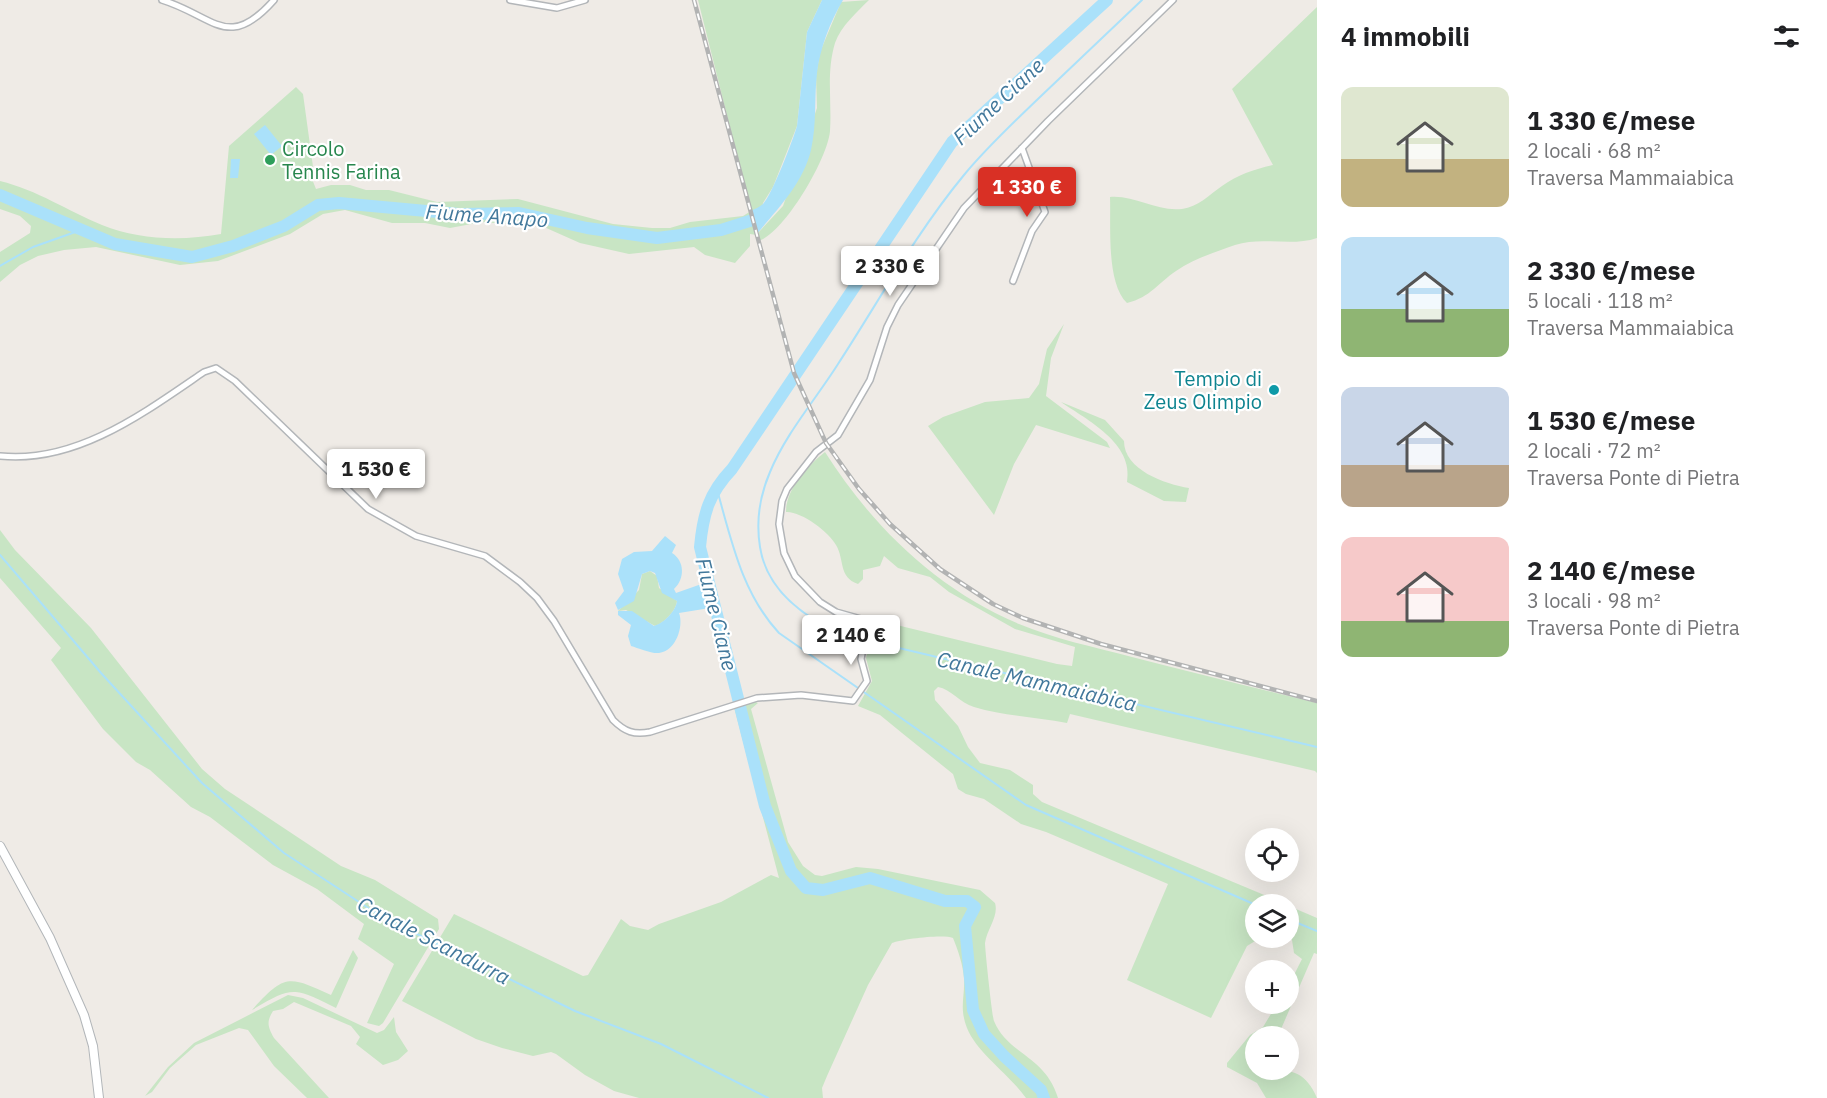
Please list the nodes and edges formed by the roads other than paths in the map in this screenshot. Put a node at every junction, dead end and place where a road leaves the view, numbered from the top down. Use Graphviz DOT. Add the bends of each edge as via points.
graph roads {
  1 [pos="162,0"];
  2 [pos="274,0"];
  3 [pos="510,0"];
  4 [pos="585,0"];
  5 [pos="1173,0"];
  6 [pos="1022,148"];
  7 [pos="1013,281"];
  8 [pos="0,456"];
  9 [pos="0,846"];
  10 [pos="99,1098"];
  1 -- 2 [label="street" via="231,28 250,24"];
  3 -- 4 [label="street" via="557,9"];
  5 -- 6 [label="street"];
  6 -- 7 [label="street" via="1045,212 1032,231"];
  6 -- 8 [label="street" via="964,208 939,242 887,327 870,380 838,435 803,467 782,501 781,543 795,576 820,602 836,612 868,621 861,651 867,677 853,701 801,695 747,700 650,732 637,734 621,728 554,621 513,576 485,556 416,536 368,509 235,381 216,368 140,415 76,447 38,458"];
  9 -- 10 [label="street" via="50,938 84,1015 93,1046"];
}
